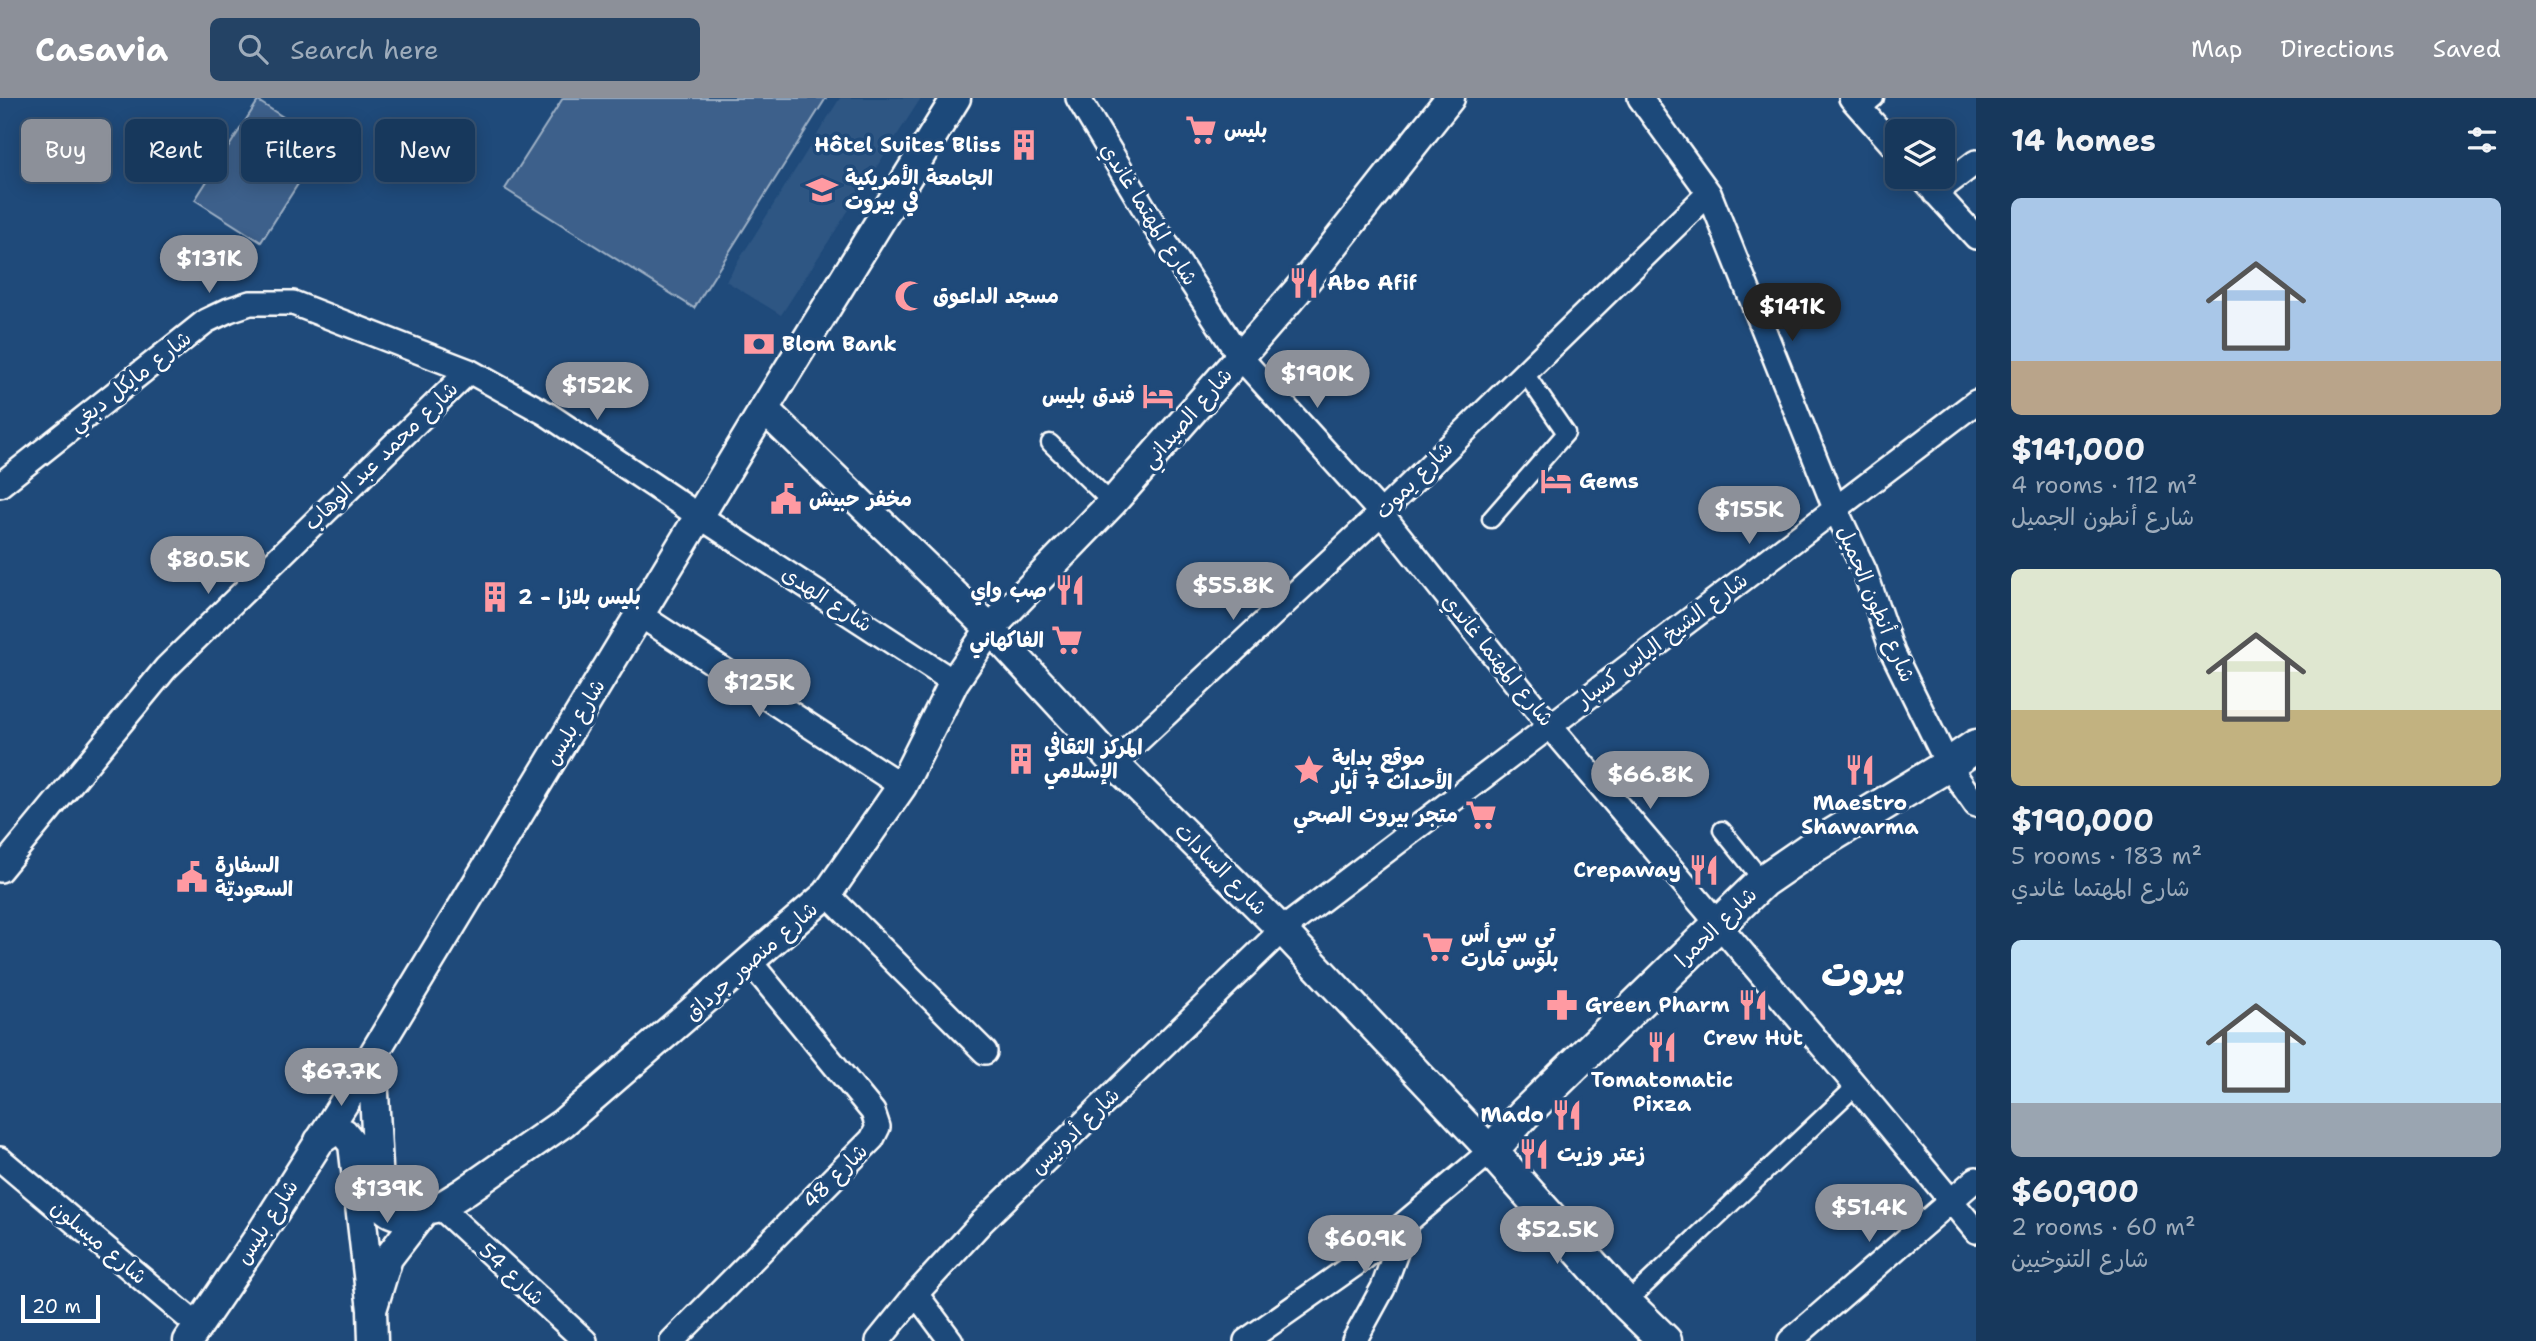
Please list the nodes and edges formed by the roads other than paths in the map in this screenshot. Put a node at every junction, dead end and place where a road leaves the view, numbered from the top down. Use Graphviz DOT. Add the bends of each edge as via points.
graph roads {
  1 [pos="956,98"];
  2 [pos="1078,98"];
  3 [pos="1450,98"];
  4 [pos="1640,98"];
  5 [pos="1862,102"];
  6 [pos="1885,134"];
  7 [pos="1976,162"];
  8 [pos="1955,172"];
  9 [pos="1932,189"];
  10 [pos="1709,193"];
  11 [pos="1976,237"];
  12 [pos="1240,357"];
  13 [pos="469,370"];
  14 [pos="1524,372"];
  15 [pos="1976,402"];
  16 [pos="764,409"];
  17 [pos="1050,443"];
  18 [pos="0,485"];
  19 [pos="1112,503"];
  20 [pos="1835,508"];
  21 [pos="1381,513"];
  22 [pos="699,516"];
  23 [pos="1491,519"];
  24 [pos="640,615"];
  25 [pos="990,629"];
  26 [pos="954,682"];
  27 [pos="1550,726"];
  28 [pos="1976,746"];
  29 [pos="1114,763"];
  30 [pos="1948,765"];
  31 [pos="902,786"];
  32 [pos="1976,805"];
  33 [pos="1722,830"];
  34 [pos="0,870"];
  35 [pos="1763,881"];
  36 [pos="827,894"];
  37 [pos="1717,924"];
  38 [pos="1282,930"];
  39 [pos="750,962"];
  40 [pos="985,1052"];
  41 [pos="372,1058"];
  42 [pos="1856,1086"];
  43 [pos="319,1141"];
  44 [pos="1491,1151"];
  45 [pos="0,1159"];
  46 [pos="1976,1179"];
  47 [pos="1952,1200"];
  48 [pos="432,1208"];
  49 [pos="1407,1222"];
  50 [pos="1976,1231"];
  51 [pos="916,1294"];
  52 [pos="1626,1303"];
  53 [pos="372,1310"];
  54 [pos="193,1333"];
  55 [pos="1804,1337"];
  56 [pos="373,1341"];
  57 [pos="585,1341"];
  58 [pos="671,1341"];
  59 [pos="878,1341"];
  60 [pos="951,1341"];
  61 [pos="1246,1341"];
  62 [pos="1354,1341"];
  63 [pos="1665,1341"];
  1 -- 16 [label="street, شارع بليس"];
  2 -- 12 [label="street, شارع المهتما غاندي"];
  3 -- 12 [label="street, شارع الصيداني"];
  4 -- 10 [label="street, شارع أنطون الجميل"];
  5 -- 6 [label="street"];
  7 -- 8 [label="street"];
  9 -- 11 [label="street"];
  10 -- 14 [label="street, شارع يموت"];
  10 -- 20 [label="street, شارع أنطون الجميل"];
  12 -- 19 [label="street, شارع الصيداني"];
  12 -- 21 [label="street, شارع المهتما غاندي"];
  13 -- 18 [label="street, شارع مايكل دبغي" via="293,303 250,303 206,321"];
  13 -- 22 [label="street, شارع محمد عبد الوهاب" via="547,414"];
  13 -- 34 [label="street, شارع محمد عبد الوهاب" via="166,668"];
  14 -- 21 [label="street, شارع يموت"];
  14 -- 23 [label="street" via="1566,433"];
  15 -- 20 [label="street, شارع الشيخ الياس كسبار"];
  16 -- 22 [label="street, شارع بليس"];
  16 -- 25 [label="street, شارع السادات"];
  17 -- 19 [label="street"];
  19 -- 25 [label="street, شارع الصيداني"];
  20 -- 27 [label="street, شارع الشيخ الياس كسبار"];
  20 -- 30 [label="street, شارع أنطون الجميل" via="1865,572 1893,653"];
  21 -- 27 [label="street, شارع المهتما غاندي"];
  21 -- 29 [label="street, شارع يموت"];
  22 -- 24 [label="street, شارع بليس"];
  22 -- 26 [label="street, شارع الهدى"];
  24 -- 31 [label="street"];
  24 -- 41 [label="street, شارع بليس"];
  25 -- 26 [label="street, شارع منصور جرداق"];
  25 -- 29 [label="street, شارع السادات"];
  26 -- 31 [label="street, شارع منصور جرداق"];
  27 -- 37 [label="street, شارع المهتما غاندي"];
  27 -- 38 [label="street, شارع الشيخ الياس كسبار"];
  28 -- 30 [label="main road, شارع الحمرا"];
  29 -- 38 [label="street, شارع السادات"];
  30 -- 32 [label="street, شارع أنطون الجميل"];
  30 -- 35 [label="main road, شارع الحمرا"];
  31 -- 36 [label="street, شارع منصور جرداق"];
  33 -- 35 [label="street"];
  35 -- 37 [label="main road, شارع الحمرا"];
  36 -- 39 [label="street, شارع منصور جرداق"];
  36 -- 40 [label="street"];
  37 -- 42 [label="street, شارع المهتما غاندي"];
  37 -- 44 [label="main road, شارع الحمرا"];
  38 -- 44 [label="street, شارع السادات"];
  38 -- 51 [label="street, شارع أدونيس" via="982,1222"];
  39 -- 48 [label="street, شارع منصور جرداق" via="564,1124"];
  39 -- 58 [label="street, شارع 48" via="873,1112 877,1126 872,1139"];
  41 -- 43 [label="street, شارع بليس"];
  41 -- 48 [label="street, شارع منصور جرداق" via="380,1203 395,1216"];
  42 -- 47 [label="street, شارع المهتما غاندي"];
  42 -- 52 [label="street"];
  43 -- 53 [label="street" via="334,1131 344,1133 353,1144"];
  43 -- 54 [label="street, شارع بليس"];
  44 -- 49 [label="street"];
  44 -- 52 [label="main road, شارع السادات"];
  45 -- 54 [label="street, شارع ميسلون"];
  46 -- 47 [label="street"];
  47 -- 50 [label="street, شارع المهتما غاندي"];
  47 -- 55 [label="street"];
  48 -- 53 [label="street, شارع منصور جرداق" via="388,1258"];
  48 -- 57 [label="street, شارع 54"];
  49 -- 61 [label="street" via="1361,1261"];
  49 -- 62 [label="street" via="1383,1287"];
  51 -- 59 [label="street, شارع أدونيس"];
  51 -- 60 [label="street"];
  52 -- 63 [label="main road, شارع السادات"];
  53 -- 56 [label="street"];
}
